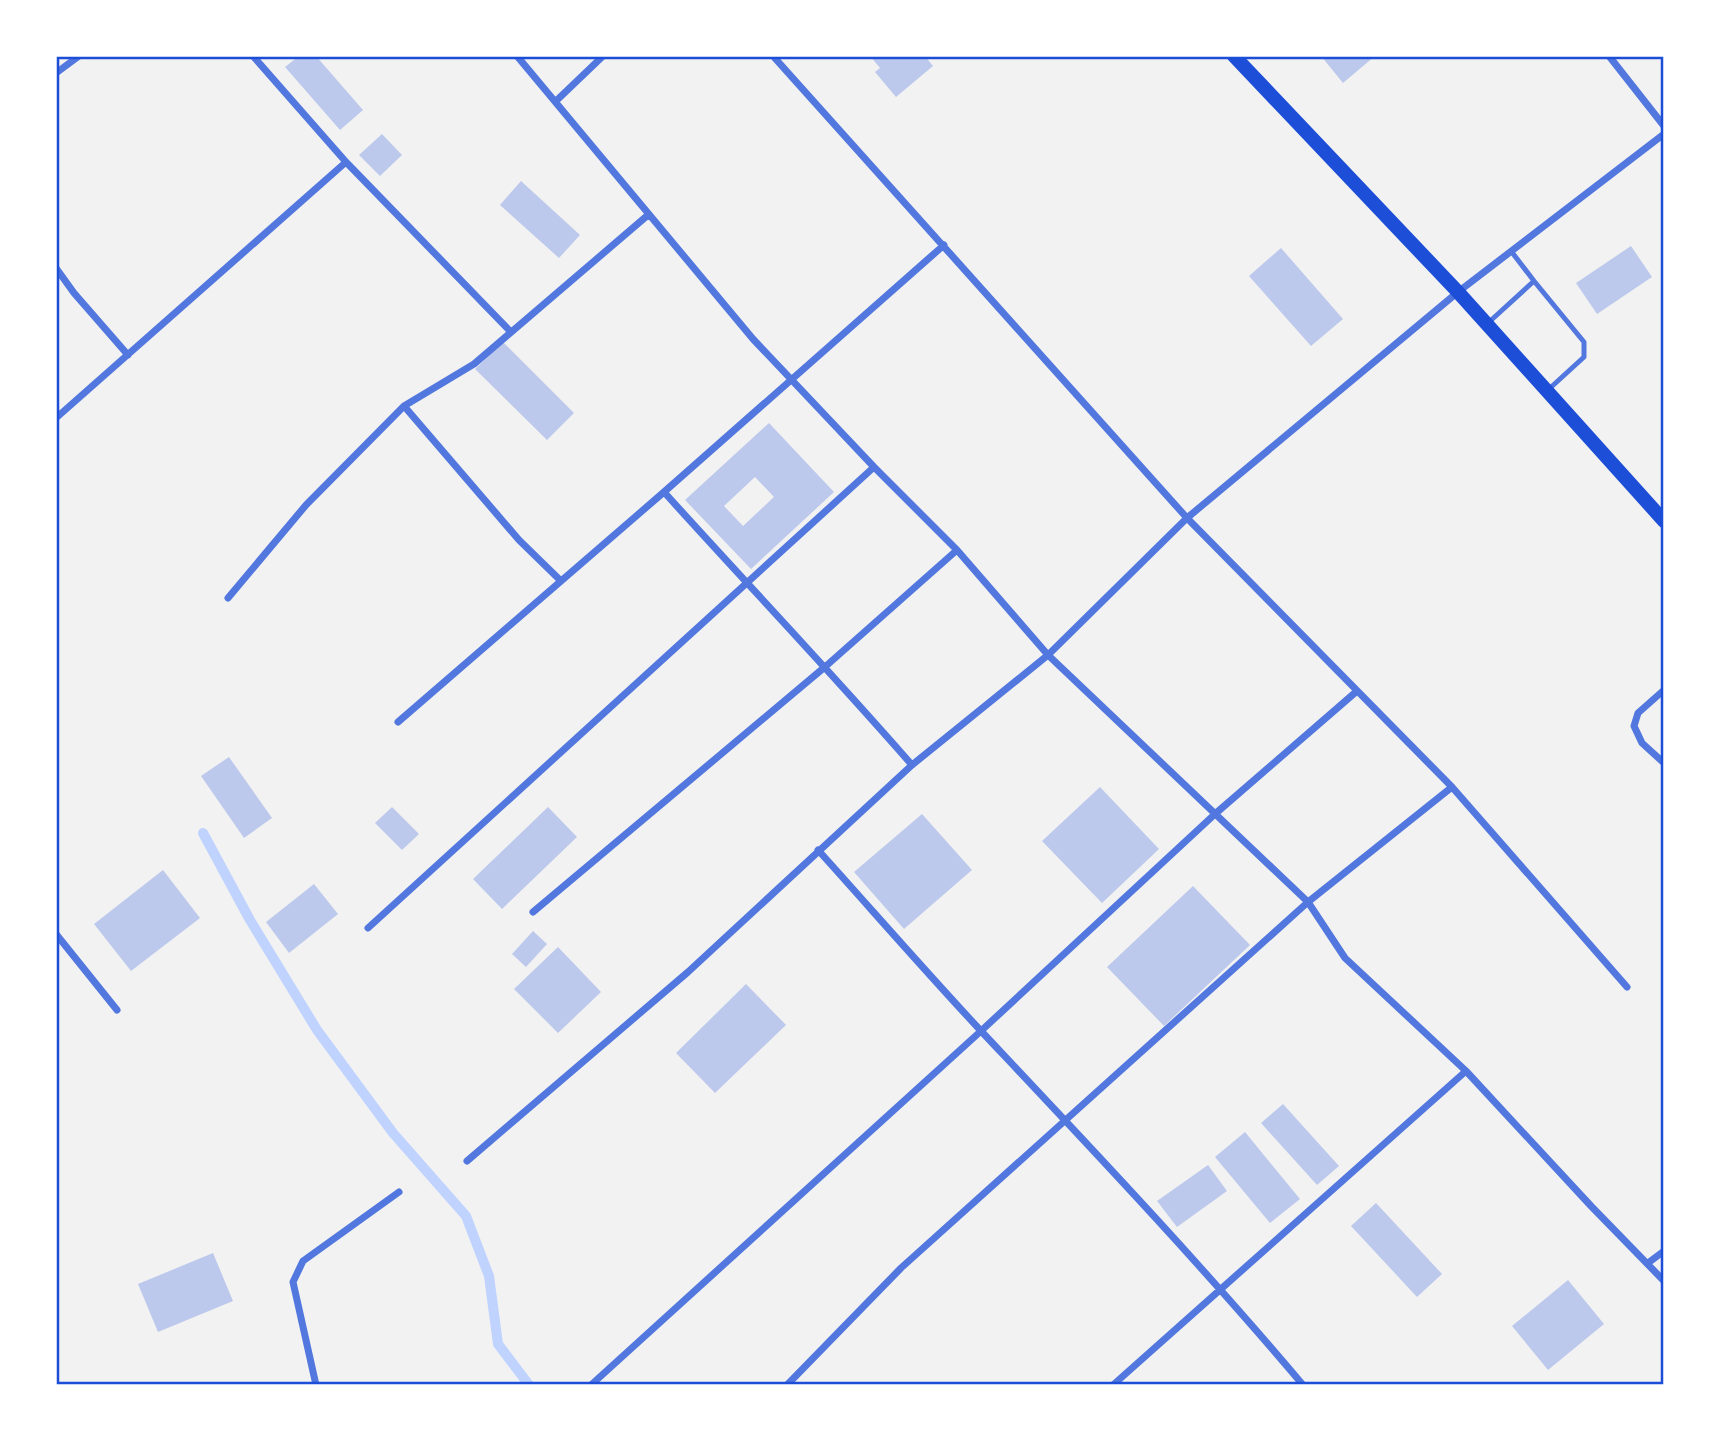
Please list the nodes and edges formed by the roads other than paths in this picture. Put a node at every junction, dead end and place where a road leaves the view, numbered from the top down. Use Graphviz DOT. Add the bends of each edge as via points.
graph roads {
  1 [pos="79,56"];
  2 [pos="253,56"];
  3 [pos="517,56"];
  4 [pos="603,56"];
  5 [pos="774,56"];
  6 [pos="1234,56"];
  7 [pos="1609,56"];
  8 [pos="56,73"];
  9 [pos="556,101"];
  10 [pos="1664,127"];
  11 [pos="1664,134"];
  12 [pos="346,162"];
  13 [pos="648,215"];
  14 [pos="944,245"];
  15 [pos="1511,251"];
  16 [pos="56,268"];
  17 [pos="1534,281"];
  18 [pos="1458,292"];
  19 [pos="1487,324"];
  20 [pos="511,332"];
  21 [pos="128,355"];
  22 [pos="792,380"];
  23 [pos="1546,391"];
  24 [pos="404,406"];
  25 [pos="56,418"];
  26 [pos="874,467"];
  27 [pos="664,492"];
  28 [pos="1186,518"];
  29 [pos="1664,521"];
  30 [pos="957,550"];
  31 [pos="561,581"];
  32 [pos="747,583"];
  33 [pos="228,598"];
  34 [pos="1048,655"];
  35 [pos="826,666"];
  36 [pos="1664,690"];
  37 [pos="1357,691"];
  38 [pos="398,722"];
  39 [pos="1664,763"];
  40 [pos="912,765"];
  41 [pos="1452,787"];
  42 [pos="1215,814"];
  43 [pos="818,850"];
  44 [pos="1308,902"];
  45 [pos="533,912"];
  46 [pos="368,928"];
  47 [pos="56,933"];
  48 [pos="1628,987"];
  49 [pos="117,1010"];
  50 [pos="981,1031"];
  51 [pos="1466,1071"];
  52 [pos="1067,1120"];
  53 [pos="467,1161"];
  54 [pos="399,1192"];
  55 [pos="1664,1251"];
  56 [pos="1648,1263"];
  57 [pos="1664,1281"];
  58 [pos="1220,1287"];
  59 [pos="316,1385"];
  60 [pos="591,1385"];
  61 [pos="787,1385"];
  62 [pos="1113,1385"];
  63 [pos="1303,1385"];
  1 -- 8 [label="street"];
  2 -- 12 [label="street"];
  3 -- 9 [label="street"];
  4 -- 9 [label="street"];
  5 -- 14 [label="street"];
  6 -- 18 [label="main road"];
  7 -- 10 [label="street"];
  9 -- 13 [label="street"];
  11 -- 15 [label="street"];
  12 -- 20 [label="street"];
  12 -- 21 [label="street"];
  13 -- 20 [label="street"];
  13 -- 22 [label="street"];
  14 -- 22 [label="street"];
  14 -- 28 [label="street"];
  15 -- 17 [label="lane"];
  15 -- 18 [label="street"];
  16 -- 21 [label="street"];
  17 -- 19 [label="lane"];
  17 -- 23 [label="lane" via="1584,342 1584,357"];
  18 -- 19 [label="main road"];
  18 -- 28 [label="street"];
  19 -- 23 [label="main road"];
  20 -- 24 [label="street" via="474,364"];
  21 -- 25 [label="street"];
  22 -- 26 [label="street"];
  22 -- 27 [label="street"];
  23 -- 29 [label="main road"];
  24 -- 31 [label="street" via="519,540"];
  24 -- 33 [label="street" via="306,505"];
  26 -- 30 [label="street"];
  26 -- 32 [label="street"];
  27 -- 31 [label="street"];
  27 -- 32 [label="street"];
  28 -- 34 [label="street"];
  28 -- 37 [label="street"];
  30 -- 34 [label="street"];
  30 -- 35 [label="street"];
  31 -- 38 [label="street"];
  32 -- 35 [label="street"];
  32 -- 46 [label="street"];
  34 -- 40 [label="street"];
  34 -- 42 [label="street"];
  35 -- 40 [label="street"];
  35 -- 45 [label="street"];
  36 -- 39 [label="street" via="1638,713 1634,726 1642,743"];
  37 -- 41 [label="street"];
  37 -- 42 [label="street"];
  40 -- 43 [label="street"];
  41 -- 44 [label="street"];
  41 -- 48 [label="street"];
  42 -- 44 [label="street"];
  42 -- 50 [label="street"];
  43 -- 50 [label="street"];
  43 -- 53 [label="street" via="688,972"];
  44 -- 51 [label="street" via="1345,958"];
  44 -- 52 [label="street"];
  47 -- 49 [label="street"];
  50 -- 52 [label="street"];
  50 -- 60 [label="street"];
  51 -- 56 [label="street"];
  51 -- 58 [label="street"];
  52 -- 58 [label="street"];
  52 -- 61 [label="street" via="901,1268"];
  54 -- 59 [label="street" via="303,1261 293,1282"];
  55 -- 56 [label="street"];
  56 -- 57 [label="street"];
  58 -- 62 [label="street"];
  58 -- 63 [label="street"];
}
